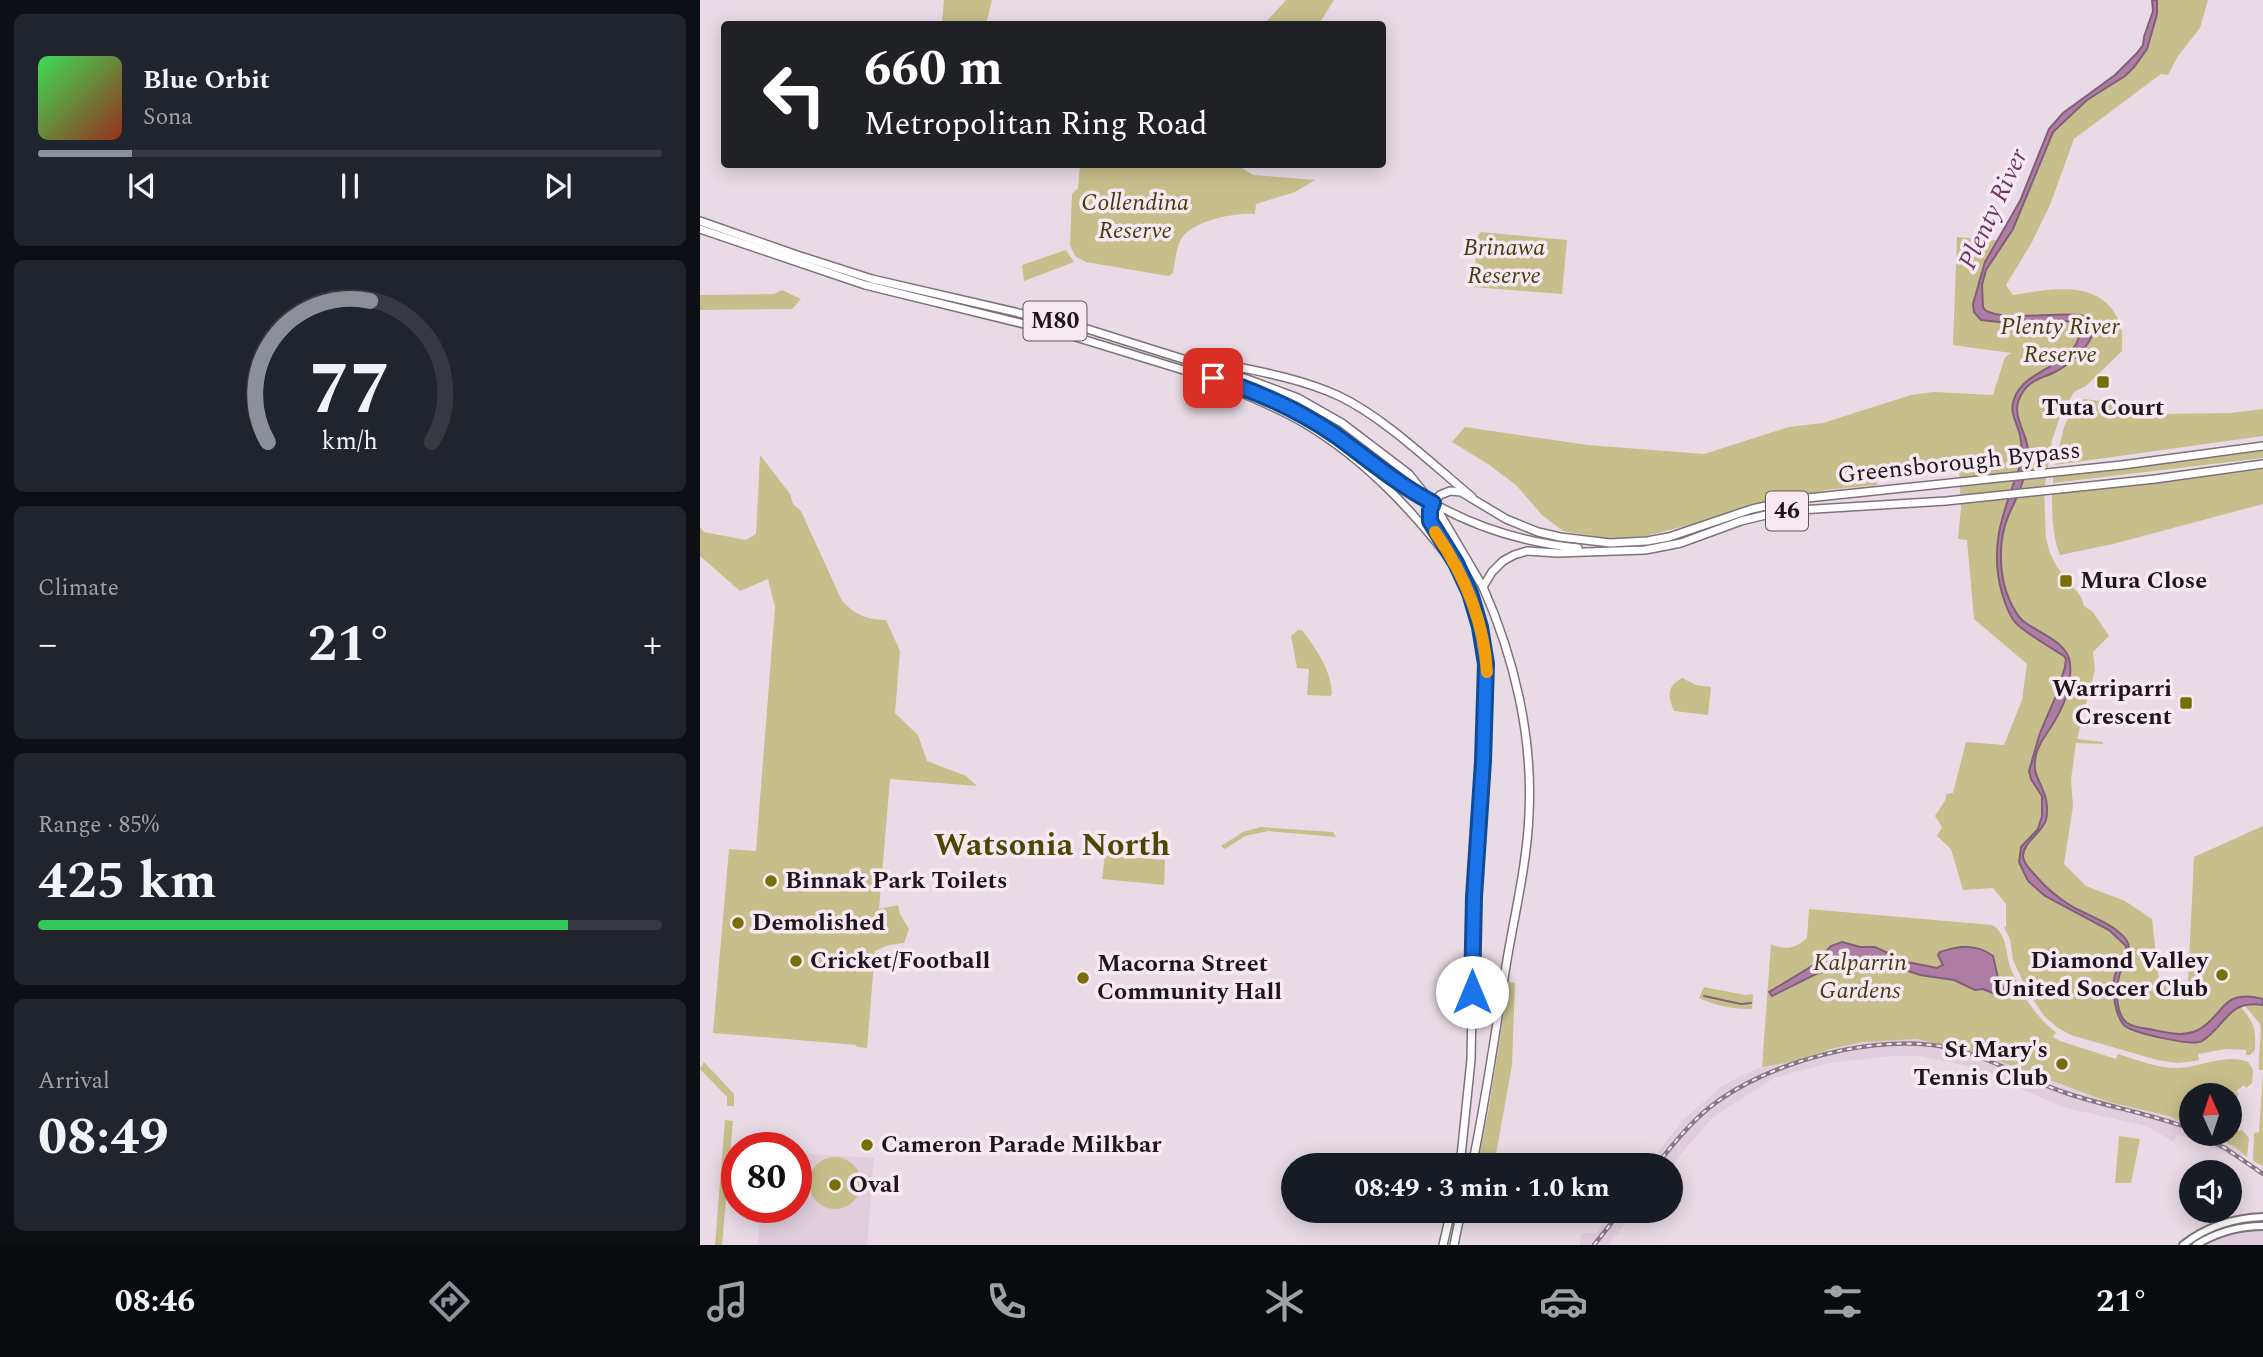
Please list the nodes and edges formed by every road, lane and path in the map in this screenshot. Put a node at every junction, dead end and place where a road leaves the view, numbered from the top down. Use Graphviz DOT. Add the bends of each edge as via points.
graph roads {
  1 [pos="700,221"];
  2 [pos="700,229"];
  3 [pos="1160,351"];
  4 [pos="1192,372"];
  5 [pos="2263,446"];
  6 [pos="2263,464"];
  7 [pos="1472,497"];
  8 [pos="1433,503"];
  9 [pos="1598,551"];
  10 [pos="1462,575"];
  11 [pos="1483,587"];
  12 [pos="1461,1153"];
  13 [pos="1474,1153"];
  14 [pos="2259,1217"];
  15 [pos="1448,1223"];
  16 [pos="1459,1223"];
  17 [pos="2259,1226"];
  18 [pos="1443,1245"];
  19 [pos="1454,1245"];
  20 [pos="2183,1245"];
  21 [pos="2196,1245"];
  1 -- 3 [label="highway, M80" via="872,279"];
  2 -- 4 [label="highway, M80" via="864,285 1058,332"];
  3 -- 7 [label="highway, Greensborough Bypass" via="1294,381 1338,396 1373,417"];
  3 -- 8 [label="highway, M80" via="1265,385 1327,413 1401,467"];
  4 -- 8 [label="highway" via="1252,391 1302,414"];
  4 -- 10 [label="highway, M80" via="1286,413 1338,446 1407,506"];
  5 -- 7 [label="highway, Greensborough Bypass / 46" via="1786,501 1740,512 1680,535 1623,543 1538,532 1506,519"];
  6 -- 9 [label="highway, Greensborough Bypass / 46" via="1946,501 1783,511 1657,548"];
  7 -- 8 [label="highway" via="1450,491"];
  8 -- 9 [label="highway" via="1509,534"];
  8 -- 10 [label="highway" via="1430,523"];
  8 -- 11 [label="highway, M80"];
  9 -- 11 [label="highway, Greensborough Bypass / 46" via="1520,552 1498,566"];
  10 -- 12 [label="highway" via="1478,617 1486,664 1471,1060"];
  11 -- 13 [label="highway" via="1514,674 1530,779 1528,828"];
  14 -- 17 [label="main road"];
  14 -- 20 [label="main road" via="2216,1226"];
  15 -- 18 [label="highway"];
  16 -- 19 [label="highway"];
  17 -- 21 [label="main road" via="2221,1233"];
}
